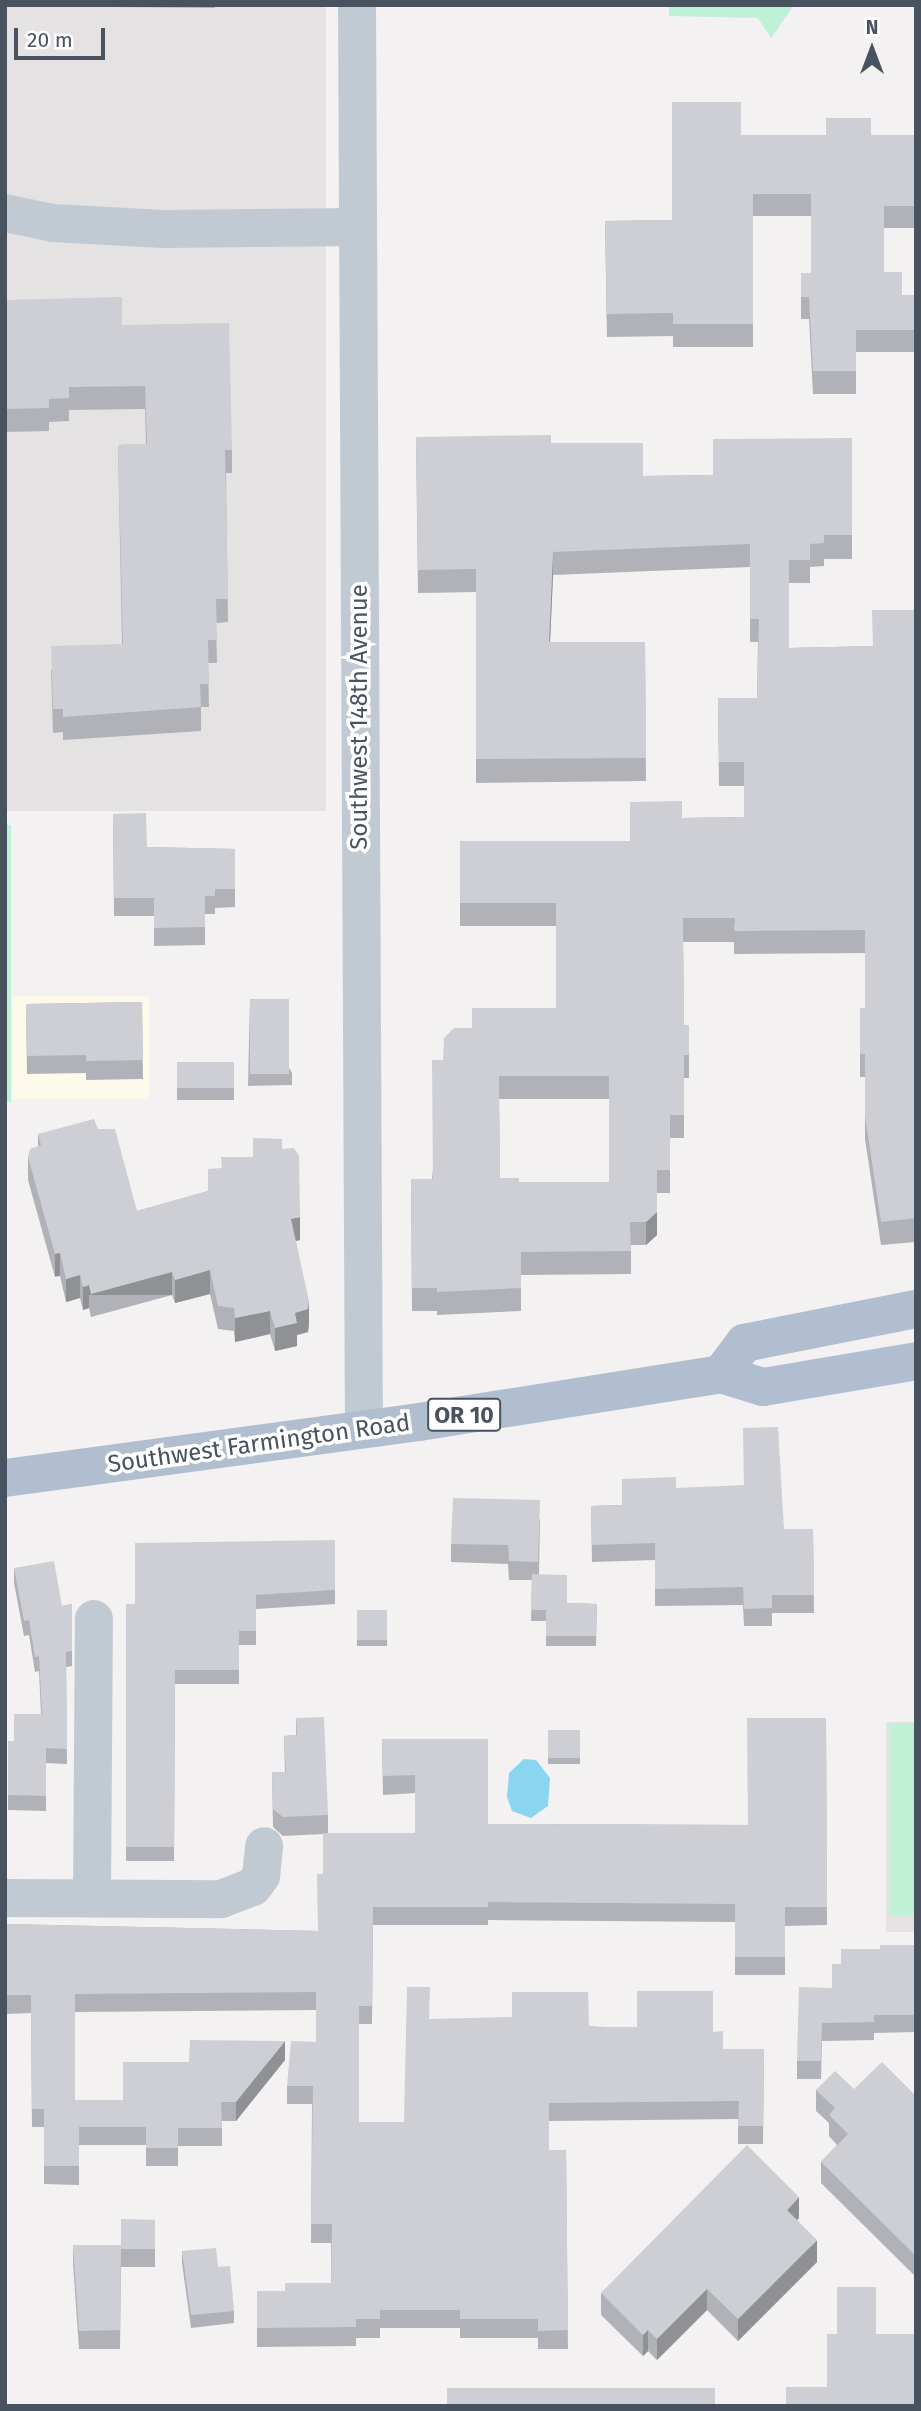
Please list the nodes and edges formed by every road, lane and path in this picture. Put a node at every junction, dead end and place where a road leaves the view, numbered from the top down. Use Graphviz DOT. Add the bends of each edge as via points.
graph roads {
  1 [pos="356,5"];
  2 [pos="5,214"];
  3 [pos="357,227"];
  4 [pos="916,1309"];
  5 [pos="916,1361"];
  6 [pos="721,1374"];
  7 [pos="365,1428"];
  8 [pos="5,1478"];
  9 [pos="94,1619"];
  10 [pos="264,1846"];
  11 [pos="92,1896"];
  12 [pos="5,1898"];
  1 -- 3 [label="street, Southwest 148th Avenue"];
  2 -- 3 [label="street" via="52,223 163,229"];
  3 -- 7 [label="street, Southwest 148th Avenue"];
  4 -- 6 [label="main road" via="744,1343"];
  5 -- 6 [label="main road, Southwest Farmington Road / OR 10" via="763,1388"];
  6 -- 7 [label="main road, Southwest Farmington Road / OR 10"];
  7 -- 8 [label="main road, Southwest Farmington Road / OR 10"];
  9 -- 11 [label="street"];
  10 -- 11 [label="street" via="261,1876 243,1893 221,1899"];
  11 -- 12 [label="street"];
}
